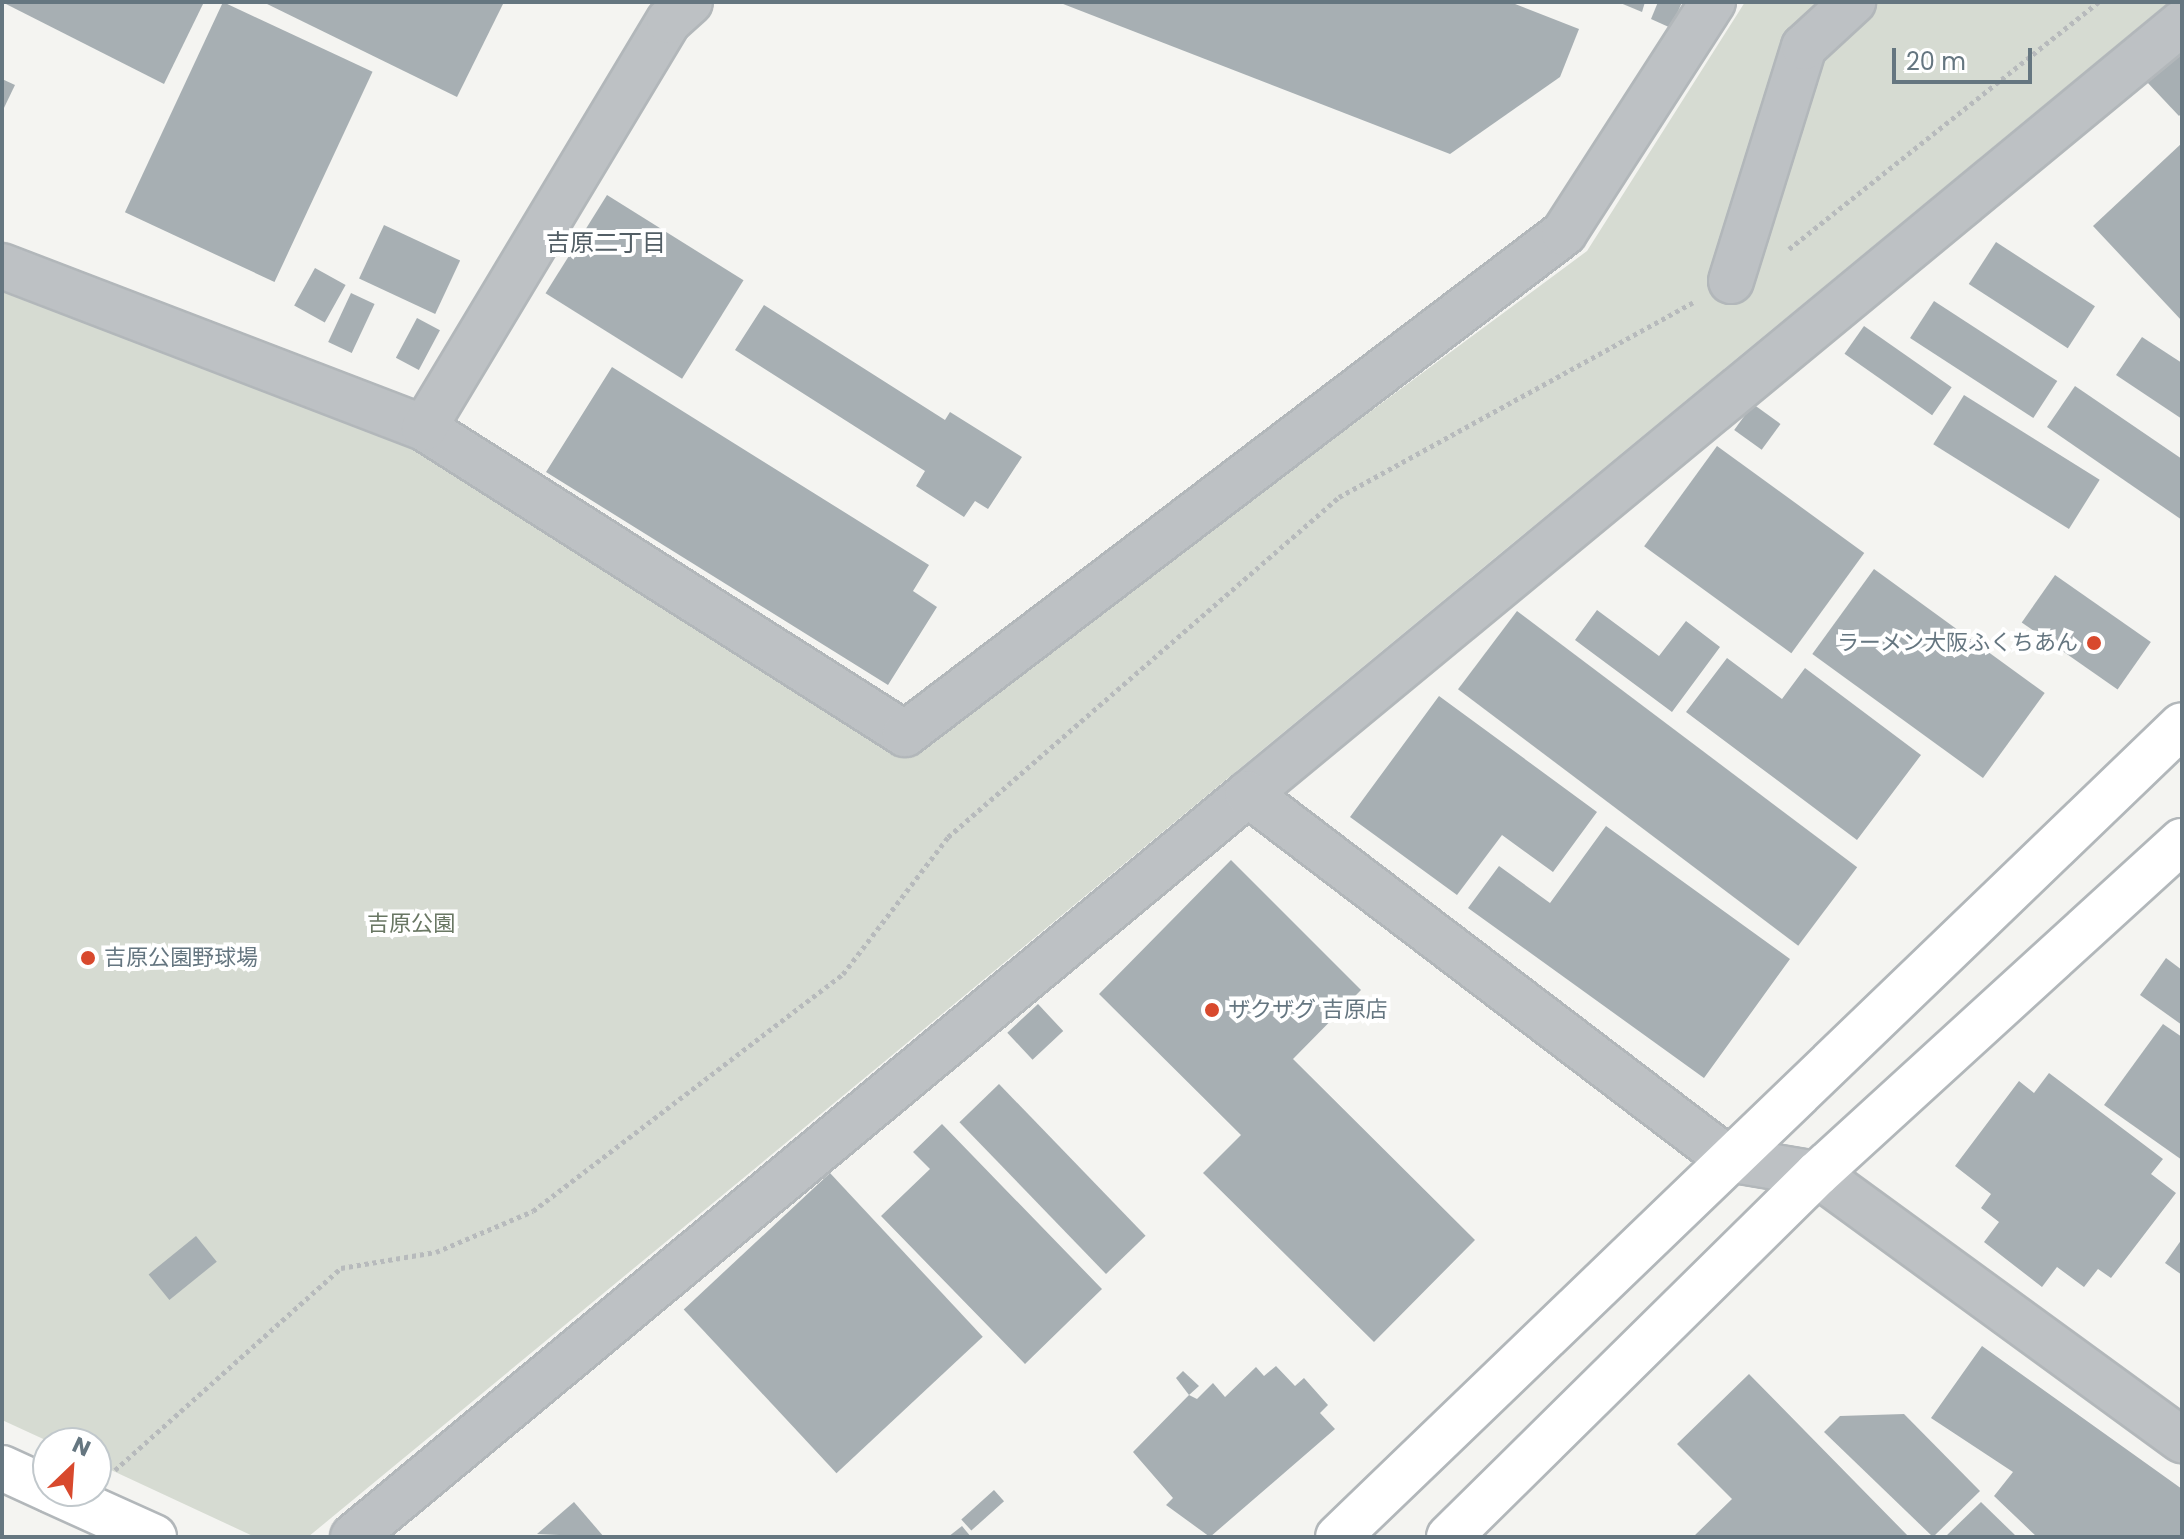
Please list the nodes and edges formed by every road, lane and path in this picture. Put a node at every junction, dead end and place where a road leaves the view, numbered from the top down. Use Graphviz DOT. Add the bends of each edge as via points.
graph roads {
  1 [pos="690,2"];
  2 [pos="1713,2"];
  3 [pos="1853,2"];
  4 [pos="2098,2"];
  5 [pos="2182,23"];
  6 [pos="2,266"];
  7 [pos="1731,281"];
  8 [pos="424,428"];
  9 [pos="2182,725"];
  10 [pos="1248,794"];
  11 [pos="2182,841"];
  12 [pos="1728,1159"];
  13 [pos="1817,1174"];
  14 [pos="2182,1440"];
  15 [pos="2,1468"];
  16 [pos="112,1472"];
  17 [pos="32,1482"];
  18 [pos="88,1507"];
  19 [pos="154,1537"];
  20 [pos="353,1537"];
  21 [pos="1338,1537"];
  22 [pos="1449,1537"];
  1 -- 8 [label="street" via="669,21"];
  2 -- 8 [label="street" via="1564,233 905,734"];
  3 -- 7 [label="street" via="1804,47"];
  4 -- 7 [label="path" via="1797,245"];
  5 -- 10 [label="street"];
  6 -- 8 [label="street"];
  7 -- 16 [label="path" via="1339,497 948,837 843,974 533,1211 436,1252 341,1268"];
  9 -- 12 [label="street"];
  10 -- 12 [label="street"];
  10 -- 20 [label="street"];
  11 -- 13 [label="street"];
  12 -- 13 [label="street"];
  12 -- 21 [label="street"];
  13 -- 14 [label="street"];
  13 -- 22 [label="street"];
  15 -- 17 [label="street"];
  18 -- 19 [label="street"];
}
